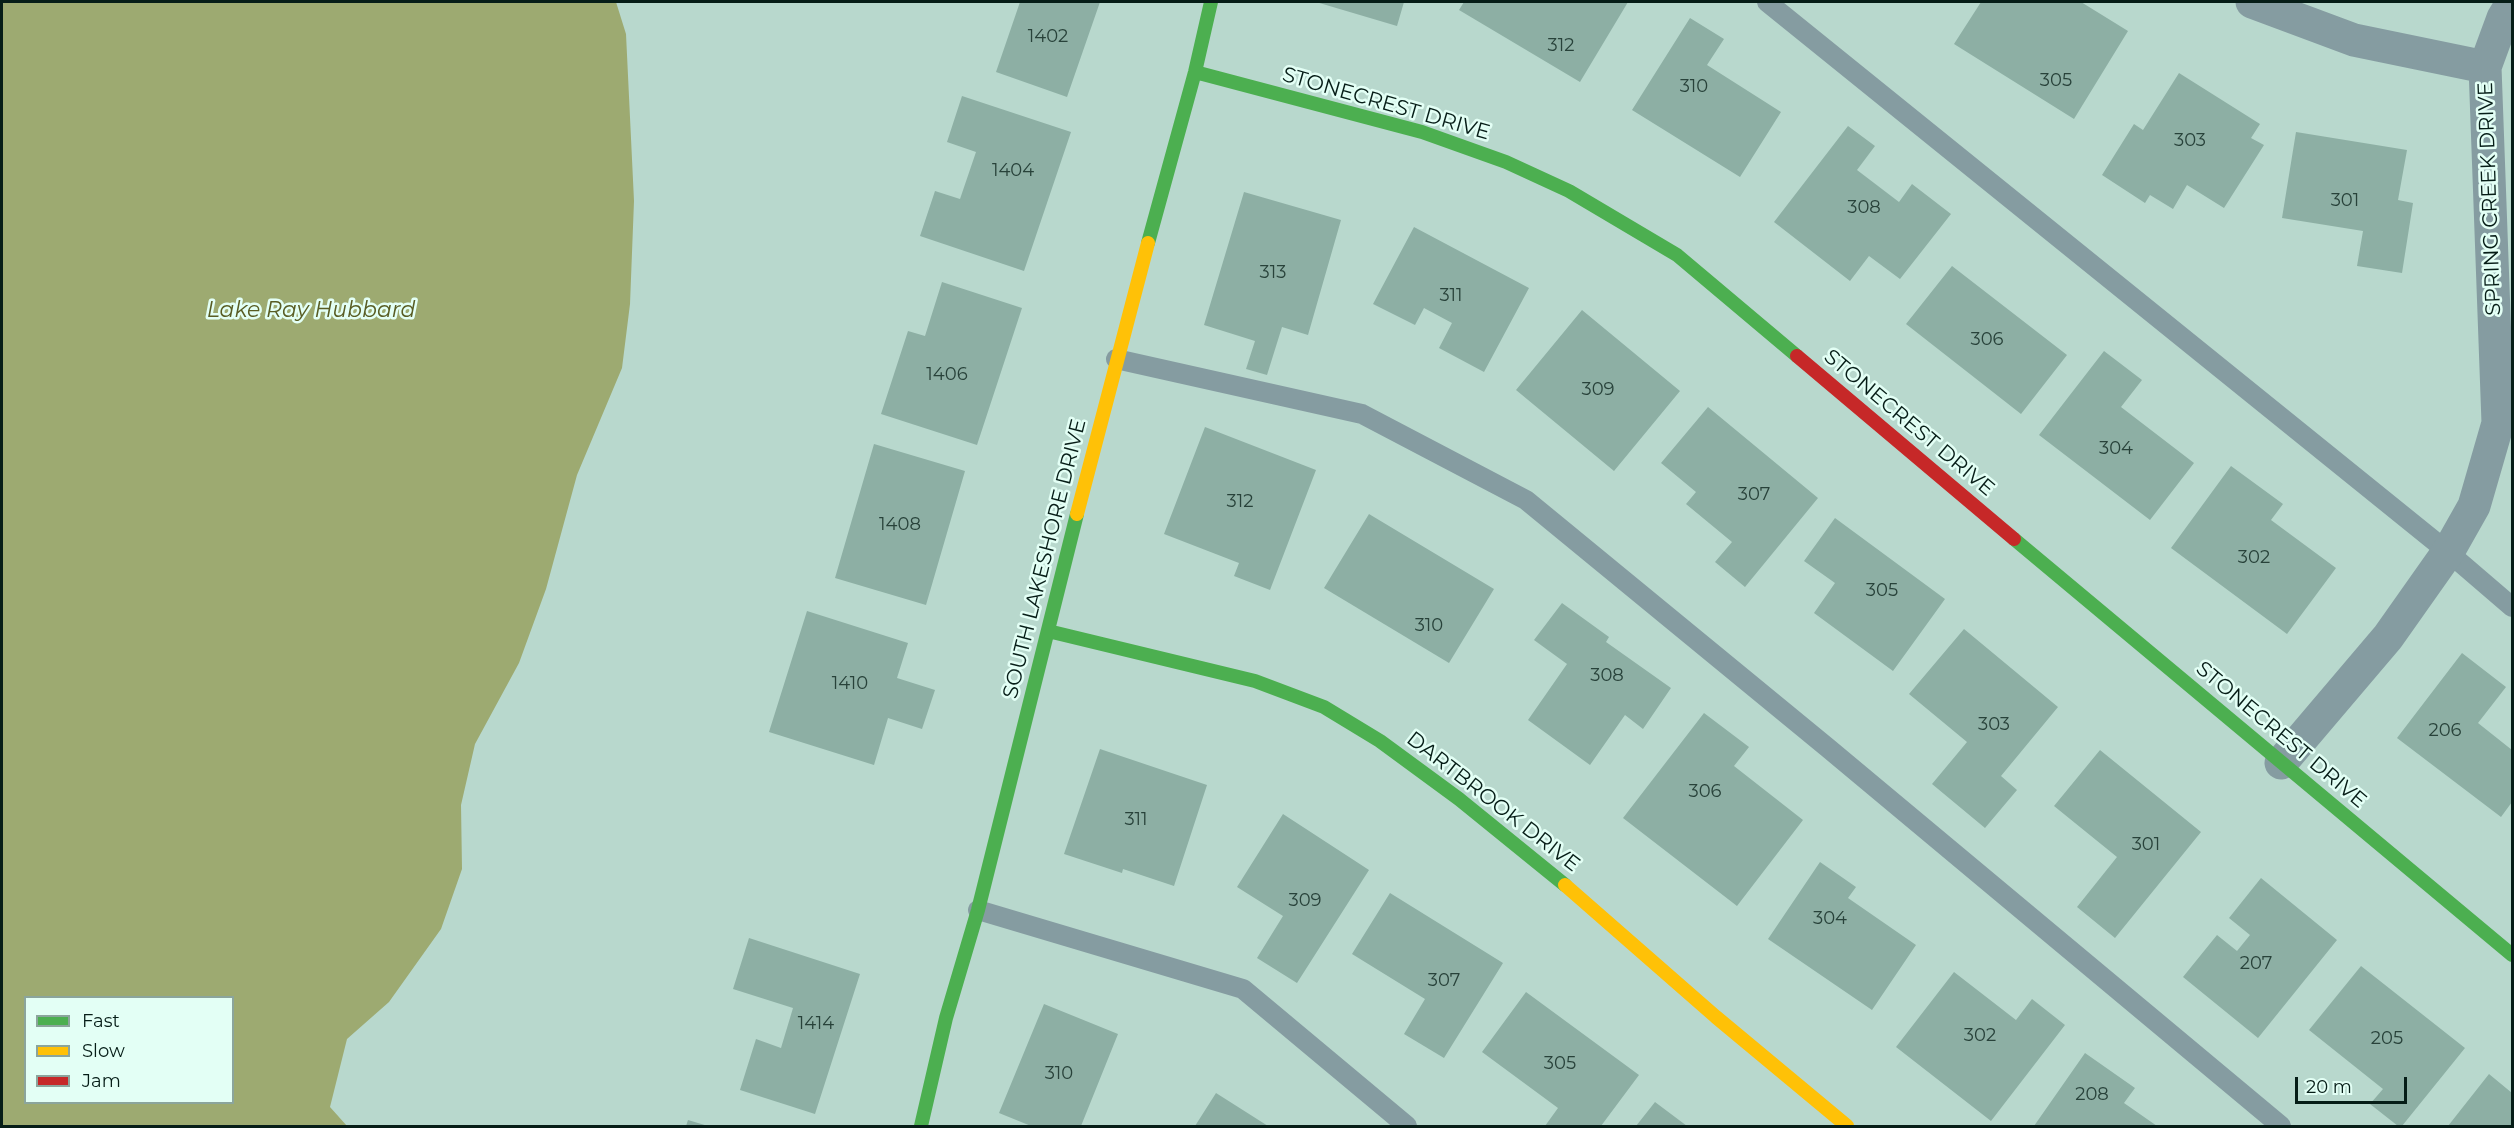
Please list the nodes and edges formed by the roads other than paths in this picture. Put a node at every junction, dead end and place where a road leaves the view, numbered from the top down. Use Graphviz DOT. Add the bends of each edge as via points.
graph roads {
  1 [pos="1211,2"];
  2 [pos="1767,2"];
  3 [pos="2252,2"];
  4 [pos="2512,3"];
  5 [pos="2484,67"];
  6 [pos="1195,72"];
  7 [pos="1116,359"];
  8 [pos="2506,425"];
  9 [pos="2448,552"];
  10 [pos="2512,608"];
  11 [pos="1048,631"];
  12 [pos="2281,763"];
  13 [pos="978,910"];
  14 [pos="2512,955"];
  15 [pos="921,1126"];
  16 [pos="1407,1126"];
  17 [pos="1847,1126"];
  18 [pos="2281,1126"];
  1 -- 6 [label="street, SOUTH LAKESHORE DRIVE"];
  2 -- 9 [label="lane"];
  3 -- 5 [label="street" via="2354,40"];
  4 -- 5 [label="street, SPRING CREEK DRIVE"];
  5 -- 8 [label="street, SPRING CREEK DRIVE"];
  6 -- 7 [label="street, SOUTH LAKESHORE DRIVE"];
  6 -- 12 [label="street, STONECREST DRIVE" via="1422,132 1506,162 1569,191 1677,255"];
  7 -- 11 [label="street, SOUTH LAKESHORE DRIVE"];
  7 -- 18 [label="lane" via="1362,414 1526,501"];
  8 -- 9 [label="street, SPRING CREEK DRIVE" via="2474,506"];
  9 -- 10 [label="lane"];
  9 -- 12 [label="street, SPRING CREEK DRIVE" via="2388,637"];
  11 -- 13 [label="street, SOUTH LAKESHORE DRIVE"];
  11 -- 17 [label="street, DARTBROOK DRIVE" via="1255,681 1324,707 1380,741 1577,895"];
  12 -- 14 [label="street, STONECREST DRIVE"];
  13 -- 15 [label="street, SOUTH LAKESHORE DRIVE" via="946,1018"];
  13 -- 16 [label="lane" via="1243,989"];
}
